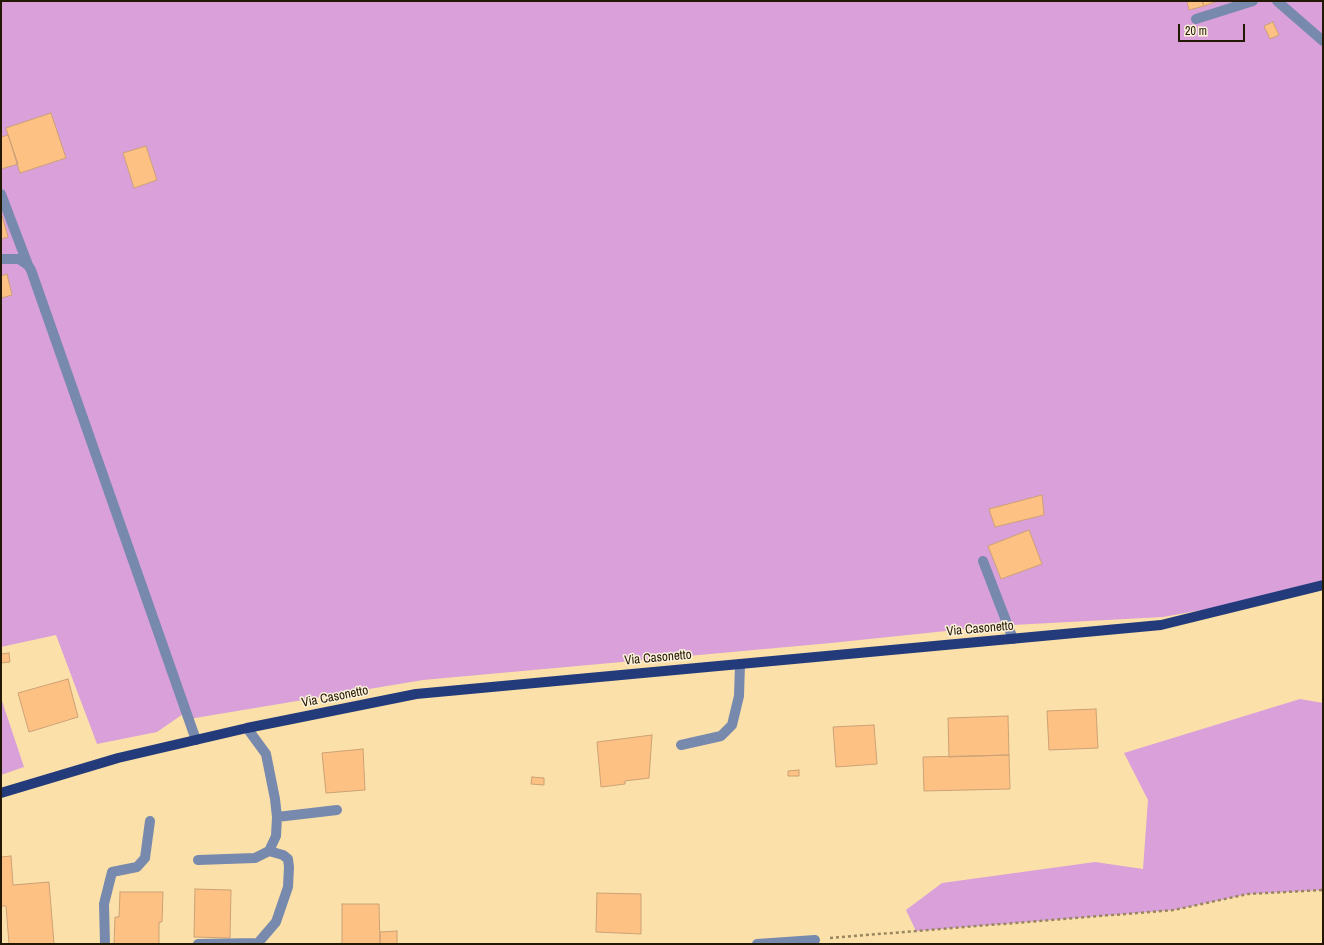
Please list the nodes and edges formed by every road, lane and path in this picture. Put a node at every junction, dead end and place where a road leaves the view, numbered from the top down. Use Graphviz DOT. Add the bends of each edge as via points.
graph roads {
  1 [pos="1252,1"];
  2 [pos="1277,1"];
  3 [pos="1196,19"];
  4 [pos="1323,41"];
  5 [pos="1,194"];
  6 [pos="1,260"];
  7 [pos="28,265"];
  8 [pos="983,561"];
  9 [pos="1323,585"];
  10 [pos="1013,639"];
  11 [pos="740,664"];
  12 [pos="247,728"];
  13 [pos="196,740"];
  14 [pos="680,745"];
  15 [pos="1,793"];
  16 [pos="337,810"];
  17 [pos="277,817"];
  18 [pos="150,821"];
  19 [pos="269,850"];
  20 [pos="198,860"];
  21 [pos="1323,890"];
  22 [pos="815,940"];
  23 [pos="105,944"];
  24 [pos="198,944"];
  25 [pos="757,944"];
  1 -- 3 [label="street"];
  2 -- 4 [label="street"];
  5 -- 7 [label="street"];
  6 -- 7 [label="street" via="19,259"];
  7 -- 13 [label="street"];
  8 -- 10 [label="street"];
  9 -- 10 [label="main road, Via Casonetto" via="1161,625"];
  10 -- 11 [label="main road, Via Casonetto"];
  11 -- 12 [label="main road, Via Casonetto" via="416,694"];
  11 -- 14 [label="street" via="739,696 732,725 721,736"];
  12 -- 13 [label="main road, Via Casonetto"];
  12 -- 17 [label="street" via="266,754"];
  13 -- 15 [label="main road, Via Casonetto" via="118,758"];
  16 -- 17 [label="street"];
  17 -- 19 [label="street" via="276,836"];
  18 -- 23 [label="street" via="145,858 138,867 112,872 104,904"];
  19 -- 20 [label="street" via="255,858"];
  19 -- 24 [label="street" via="283,855 288,860 289,867 288,887 276,922 258,942"];
  21 -- 22 [label="path" via="1248,894 1174,910"];
  22 -- 25 [label="street"];
}
